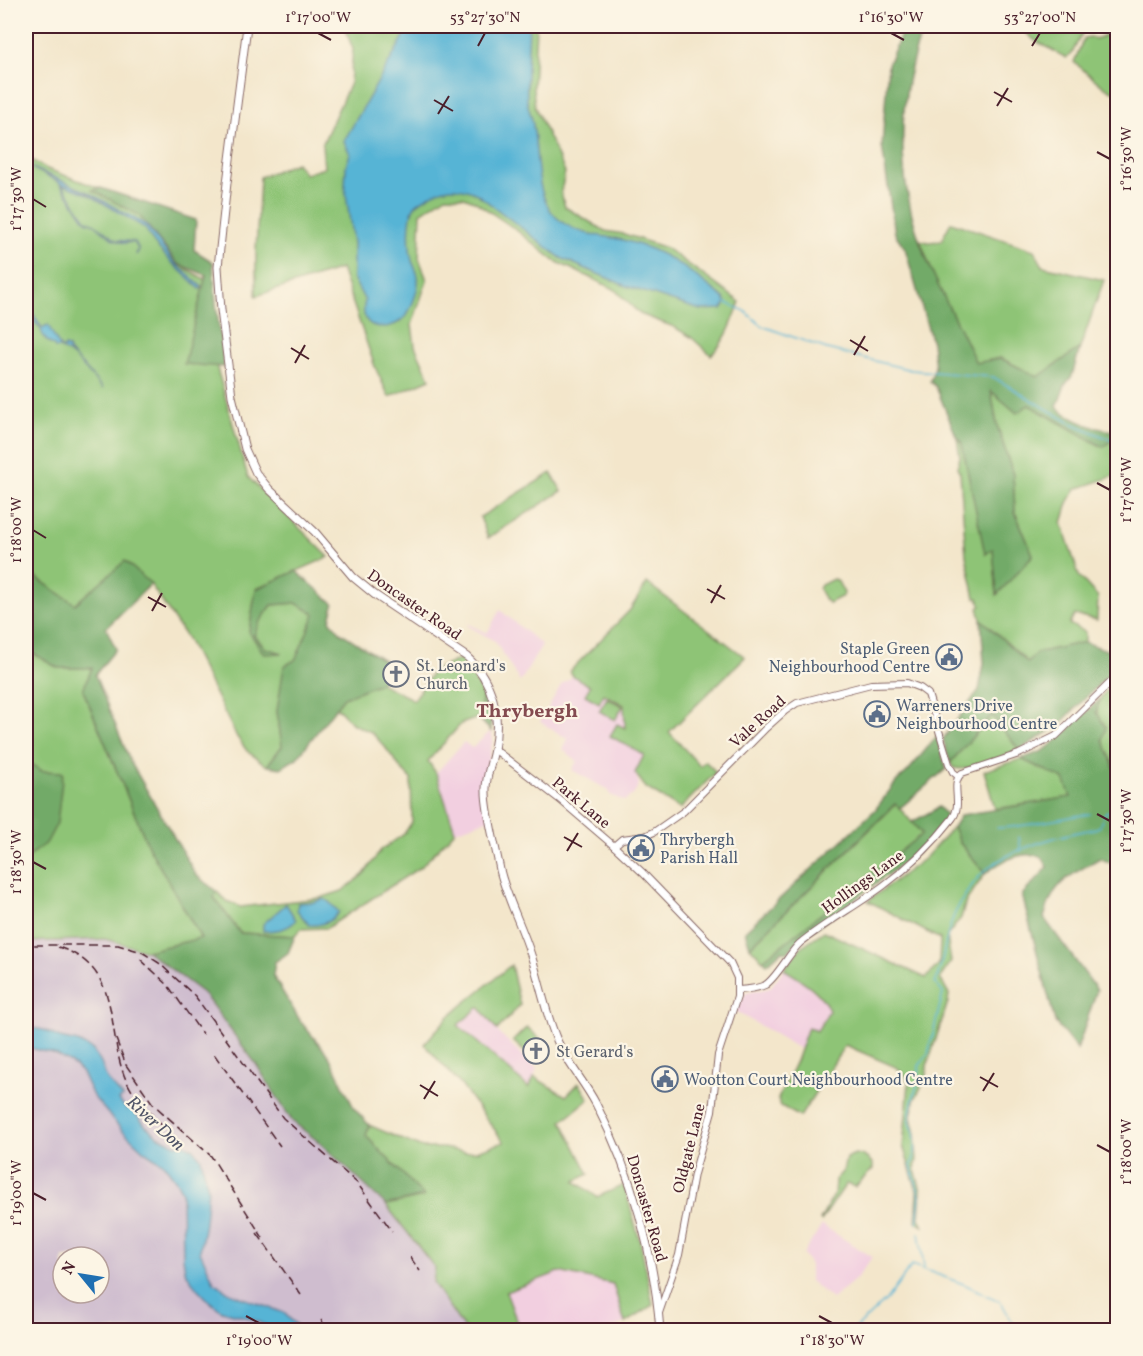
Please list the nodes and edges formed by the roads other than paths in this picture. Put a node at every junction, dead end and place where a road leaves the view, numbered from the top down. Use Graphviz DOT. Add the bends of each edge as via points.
graph roads {
  1 [pos="247,26"];
  2 [pos="1116,677"];
  3 [pos="494,749"];
  4 [pos="958,776"];
  5 [pos="614,846"];
  6 [pos="738,990"];
  7 [pos="659,1313"];
  8 [pos="660,1330"];
  1 -- 3 [label="main road, Doncaster Road" via="218,267 232,396 245,449 269,489 315,532 353,577 472,661 495,704"];
  2 -- 4 [label="street" via="1056,736"];
  3 -- 5 [label="street, Park Lane"];
  3 -- 7 [label="main road, Doncaster Road" via="486,794 503,880 532,956 556,1039 606,1125 631,1188 655,1281"];
  4 -- 5 [label="street, Vale Road" via="950,768 928,694 901,683 861,686 791,706 684,811 654,832 622,839"];
  4 -- 6 [label="street, Hollings Lane" via="957,812 921,855 885,885 799,944 769,982"];
  5 -- 6 [label="street, Park Lane" via="730,963"];
  6 -- 7 [label="street, Oldgate Lane" via="718,1055 712,1111 694,1174 679,1255"];
  7 -- 8 [label="main road, Doncaster Road"];
}
